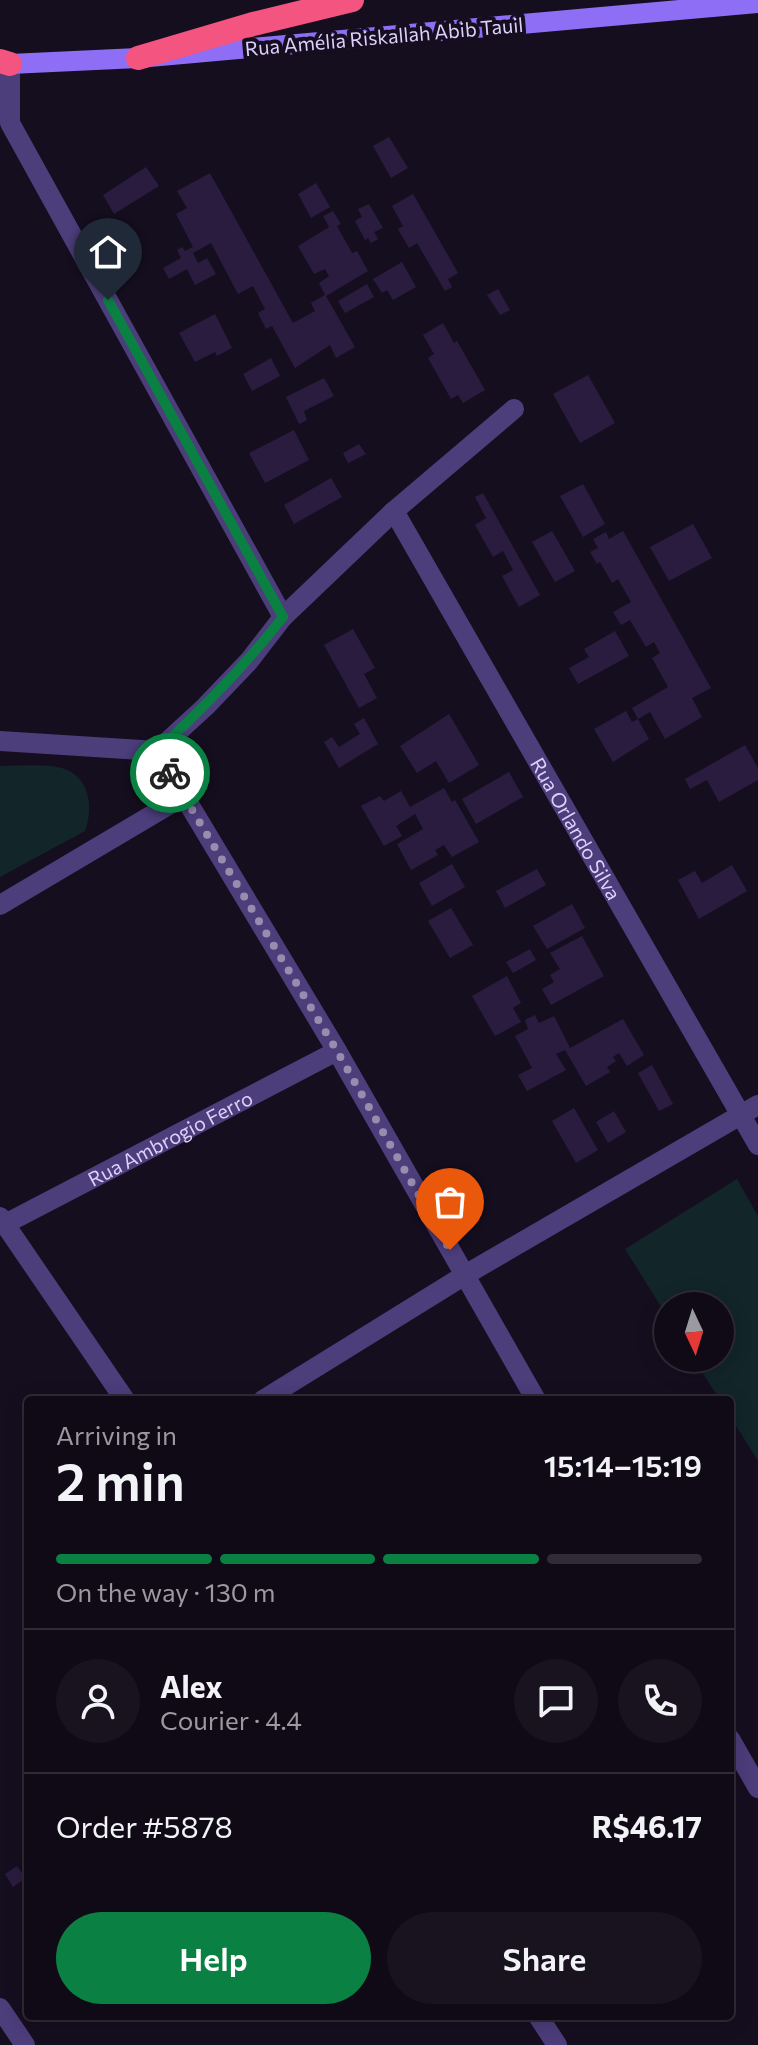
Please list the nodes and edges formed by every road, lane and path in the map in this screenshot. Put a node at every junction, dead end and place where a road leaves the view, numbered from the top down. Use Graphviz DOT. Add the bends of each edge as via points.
graph roads {
  1 [pos="352,0"];
  2 [pos="758,3"];
  3 [pos="138,58"];
  4 [pos="5,62"];
  5 [pos="514,409"];
  6 [pos="394,511"];
  7 [pos="283,617"];
  8 [pos="0,741"];
  9 [pos="157,751"];
  10 [pos="184,796"];
  11 [pos="0,905"];
  12 [pos="337,1051"];
  13 [pos="749,1110"];
  14 [pos="758,1145"];
  15 [pos="2,1221"];
  16 [pos="465,1275"];
  17 [pos="122,1396"];
  18 [pos="269,1396"];
  19 [pos="534,1396"];
  20 [pos="734,1746"];
  21 [pos="758,1788"];
  22 [pos="0,2008"];
  23 [pos="541,2020"];
  24 [pos="25,2045"];
  25 [pos="557,2045"];
  1 -- 3 [label="highway"];
  2 -- 3 [label="main road, Rua Amélia Riskallah Abib Tauil"];
  3 -- 4 [label="main road, Rua Amélia Riskallah Abib Tauil"];
  4 -- 7 [label="street" via="10,123"];
  5 -- 6 [label="street"];
  6 -- 7 [label="street"];
  6 -- 13 [label="street, Rua Orlando Silva"];
  7 -- 9 [label="street" via="249,661"];
  8 -- 9 [label="street"];
  9 -- 10 [label="street"];
  10 -- 11 [label="street"];
  10 -- 12 [label="street"];
  12 -- 15 [label="street, Rua Ambrogio Ferro"];
  12 -- 16 [label="street"];
  13 -- 14 [label="street, Rua Orlando Silva"];
  13 -- 16 [label="street"];
  15 -- 17 [label="street"];
  16 -- 18 [label="street"];
  16 -- 19 [label="street"];
  20 -- 21 [label="street"];
  22 -- 24 [label="street"];
  23 -- 25 [label="street"];
}
